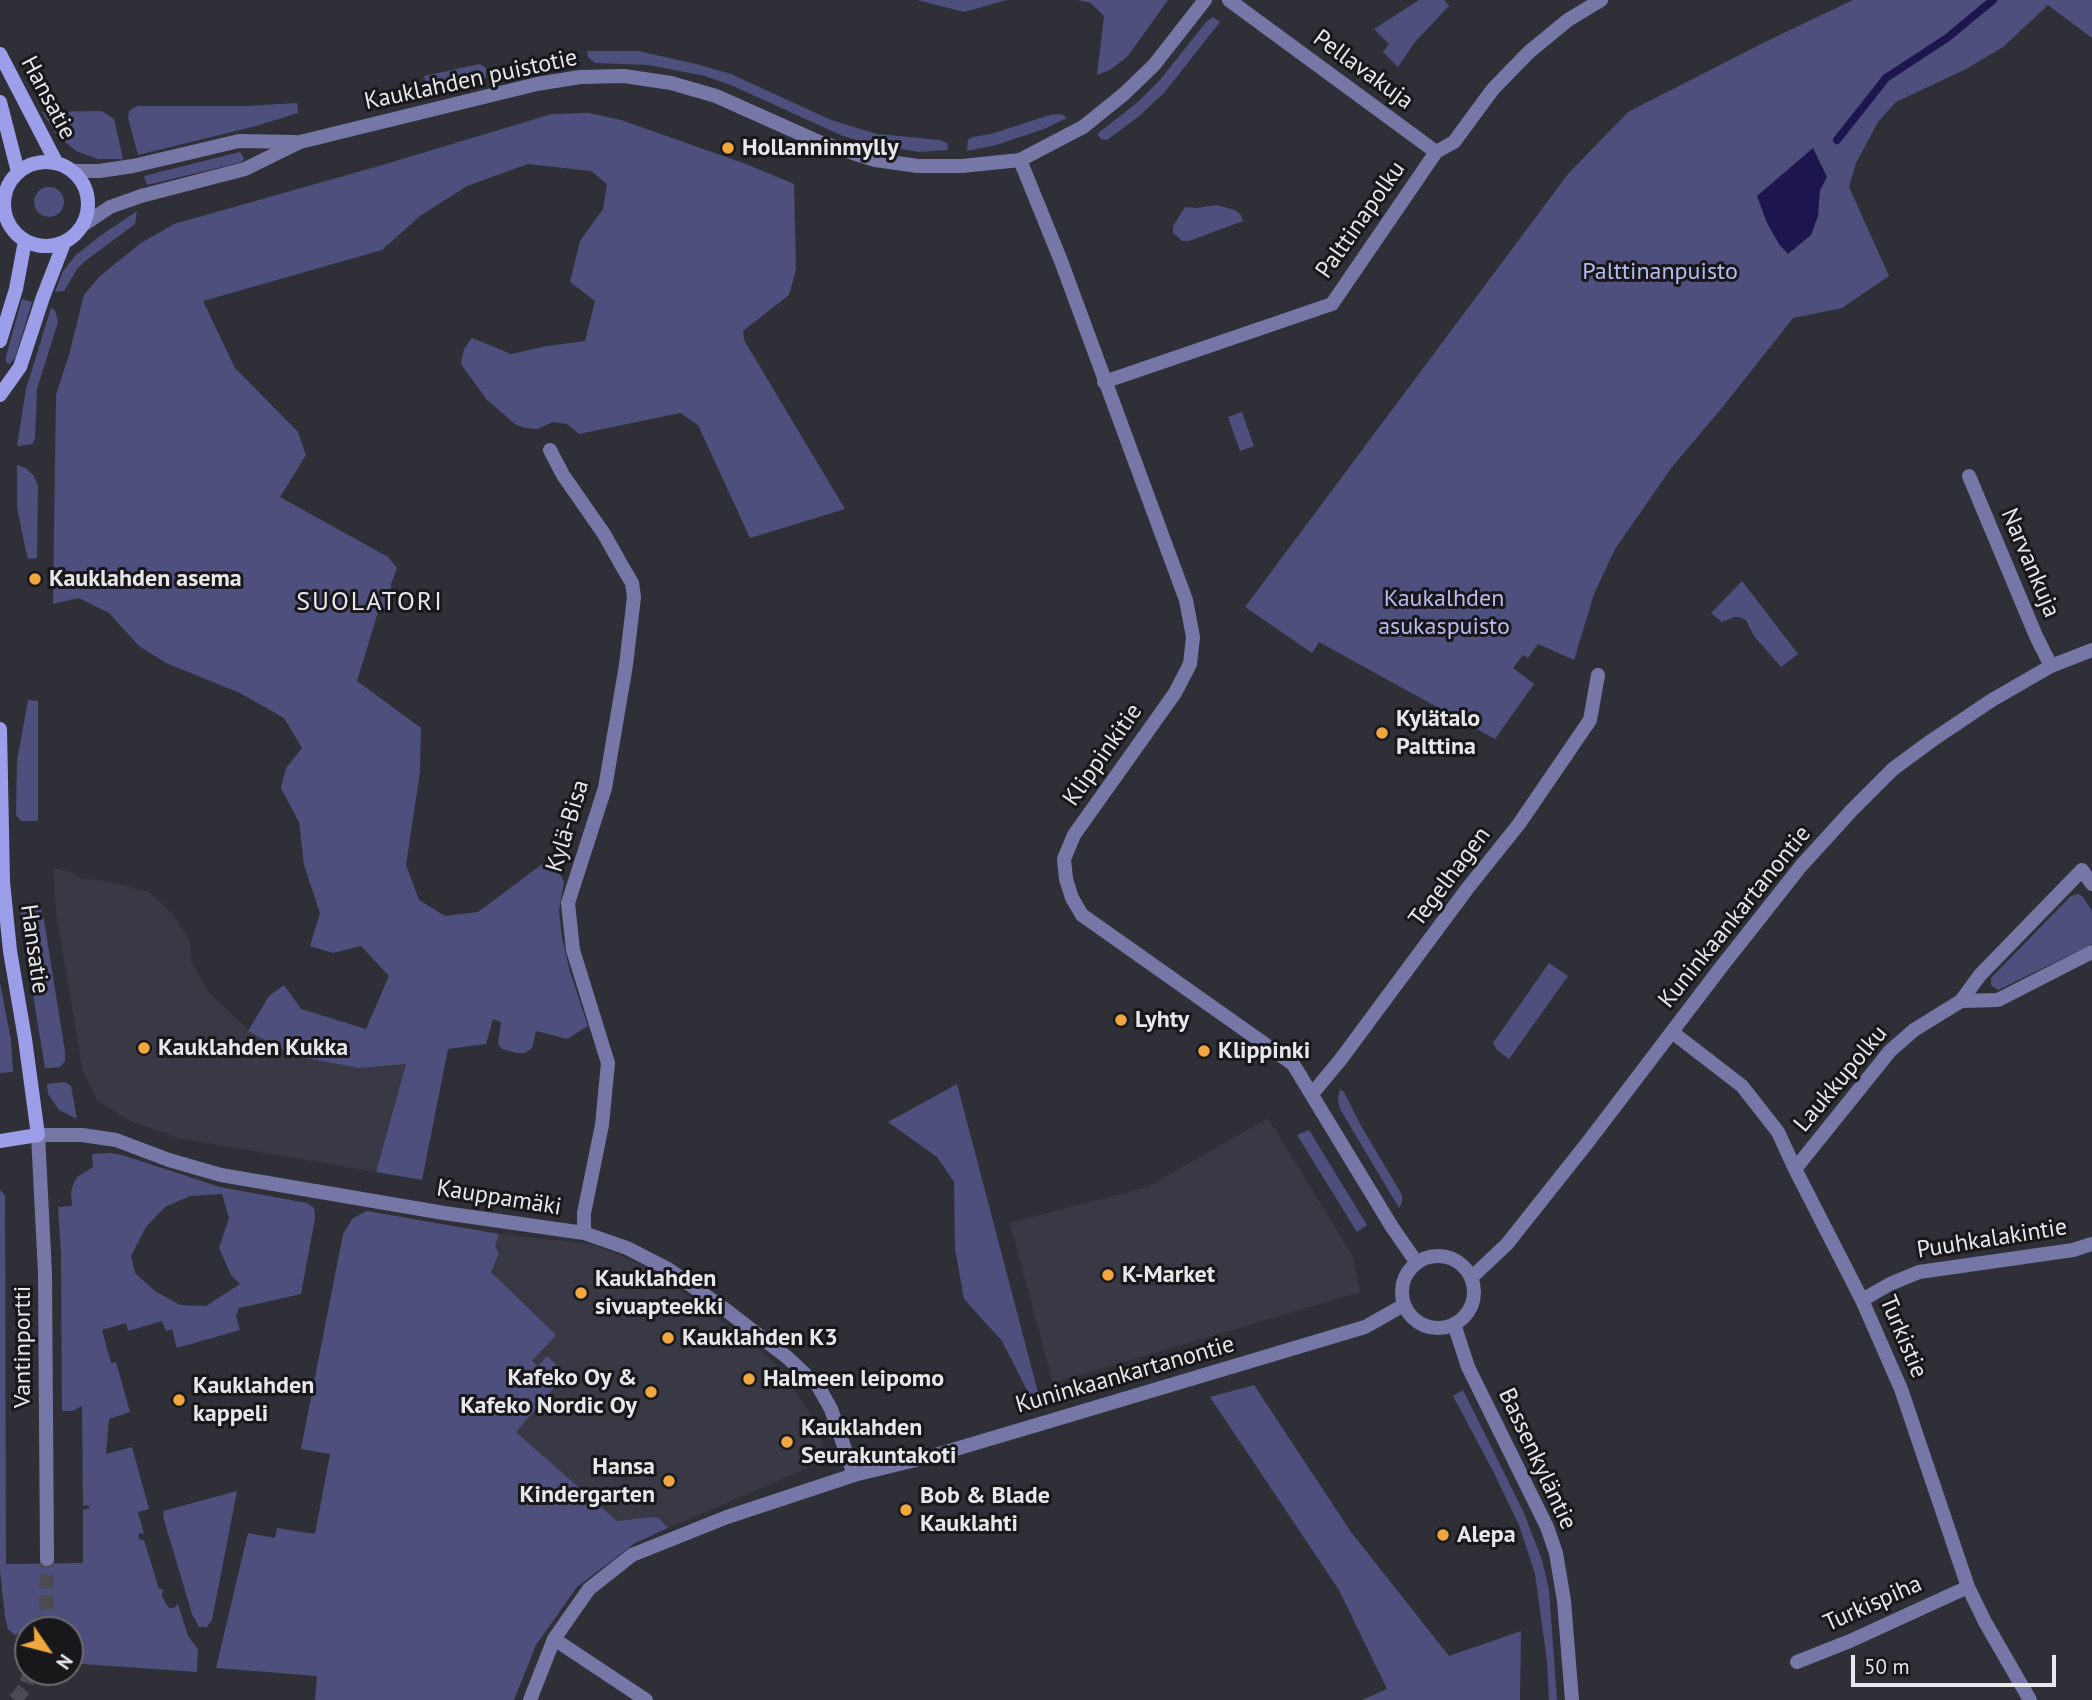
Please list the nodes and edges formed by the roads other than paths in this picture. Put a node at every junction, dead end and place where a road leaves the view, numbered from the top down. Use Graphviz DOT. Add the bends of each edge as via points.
graph roads {
  1 [pos="1205,0"];
  2 [pos="1229,0"];
  3 [pos="1601,0"];
  4 [pos="0,54"];
  5 [pos="0,103"];
  6 [pos="300,142"];
  7 [pos="1436,152"];
  8 [pos="1020,160"];
  9 [pos="56,162"];
  10 [pos="74,171"];
  11 [pos="18,172"];
  12 [pos="83,225"];
  13 [pos="25,241"];
  14 [pos="64,243"];
  15 [pos="0,341"];
  16 [pos="1104,382"];
  17 [pos="0,395"];
  18 [pos="550,450"];
  19 [pos="1969,476"];
  20 [pos="2092,650"];
  21 [pos="2050,666"];
  22 [pos="1598,675"];
  23 [pos="0,729"];
  24 [pos="2092,884"];
  25 [pos="2092,952"];
  26 [pos="1961,1001"];
  27 [pos="1672,1032"];
  28 [pos="1312,1094"];
  29 [pos="38,1135"];
  30 [pos="0,1141"];
  31 [pos="1795,1169"];
  32 [pos="583,1233"];
  33 [pos="2092,1244"];
  34 [pos="1417,1263"];
  35 [pos="1471,1278"];
  36 [pos="1862,1300"];
  37 [pos="1404,1305"];
  38 [pos="1454,1324"];
  39 [pos="854,1475"];
  40 [pos="47,1559"];
  41 [pos="1968,1587"];
  42 [pos="554,1639"];
  43 [pos="1797,1662"];
  44 [pos="530,1700"];
  45 [pos="646,1700"];
  46 [pos="1572,1700"];
  47 [pos="2030,1700"];
  1 -- 8 [label="street, Kauklahden puistotie" via="1154,65 1124,94 1083,127"];
  2 -- 7 [label="street, Pellavakuja"];
  3 -- 7 [label="street, Palttinapolku" via="1529,52 1493,89 1454,142"];
  4 -- 9 [label="main road, Hansatie"];
  5 -- 11 [label="main road, Hansatie"];
  6 -- 8 [label="street, Kauklahden puistotie" via="537,84 624,76 716,96 819,142 875,160 918,166"];
  6 -- 10 [label="street, Kauklahden puistotie" via="239,141 133,166"];
  6 -- 12 [label="street, Kauklahden puistotie" via="245,169 110,207"];
  7 -- 16 [label="street, Palttinapolku" via="1332,304"];
  8 -- 16 [label="street, Klippinkitie"];
  9 -- 10 [label="main road"];
  9 -- 11 [label="main road" via="41,161"];
  10 -- 12 [label="main road" via="88,194"];
  11 -- 13 [label="main road" via="5,193 4,208 12,228"];
  12 -- 14 [label="main road"];
  13 -- 14 [label="main road" via="42,246"];
  13 -- 15 [label="main road"];
  14 -- 17 [label="main road" via="19,367"];
  16 -- 28 [label="street, Klippinkitie" via="1186,600 1194,637 1190,664 1175,693 1074,835 1064,859 1066,879 1082,915 1293,1064"];
  18 -- 32 [label="street, Kylä-Bisa" via="604,534 635,597 605,788 568,903 573,950 608,1063"];
  19 -- 21 [label="street, Narvankuja"];
  20 -- 21 [label="street, Kuninkaankartanontie"];
  21 -- 27 [label="street, Kuninkaankartanontie" via="1893,769 1801,866"];
  22 -- 28 [label="street, Tegelhagen" via="1590,720 1527,813"];
  23 -- 29 [label="main road, Hansatie" via="3,882"];
  24 -- 26 [label="street, Laukkupolku" via="2082,870 1980,975"];
  25 -- 26 [label="street" via="1998,1000"];
  26 -- 31 [label="street, Laukkupolku" via="1890,1051"];
  27 -- 31 [label="street, Turkistie" via="1742,1086 1778,1132"];
  27 -- 35 [label="street, Kuninkaankartanontie" via="1507,1244"];
  28 -- 34 [label="street, Klippinkitie"];
  29 -- 30 [label="main road"];
  29 -- 32 [label="street, Kauppamäki" via="116,1140 221,1175"];
  29 -- 40 [label="street, Vantinportti" via="45,1273"];
  31 -- 36 [label="street, Turkistie"];
  32 -- 39 [label="street, Kauppamäki" via="627,1248 667,1269 788,1358 818,1386 831,1409"];
  33 -- 36 [label="street, Puuhkalakintie" via="2073,1251 1919,1272"];
  34 -- 35 [label="street" via="1442,1256 1464,1267"];
  34 -- 37 [label="street" via="1403,1283"];
  35 -- 38 [label="street" via="1471,1307"];
  36 -- 41 [label="street, Turkistie" via="1901,1389"];
  37 -- 38 [label="street" via="1420,1324 1432,1328"];
  37 -- 39 [label="street, Kuninkaankartanontie" via="1365,1327"];
  38 -- 46 [label="street, Bassenkyläntie" via="1468,1367 1556,1553"];
  39 -- 42 [label="street, Kuninkaankartanontie" via="727,1517 632,1555 589,1589"];
  41 -- 43 [label="street, Turkispiha"];
  41 -- 47 [label="street, Turkistie"];
  42 -- 44 [label="street, Kuninkaankartanontie"];
  42 -- 45 [label="street"];
}
